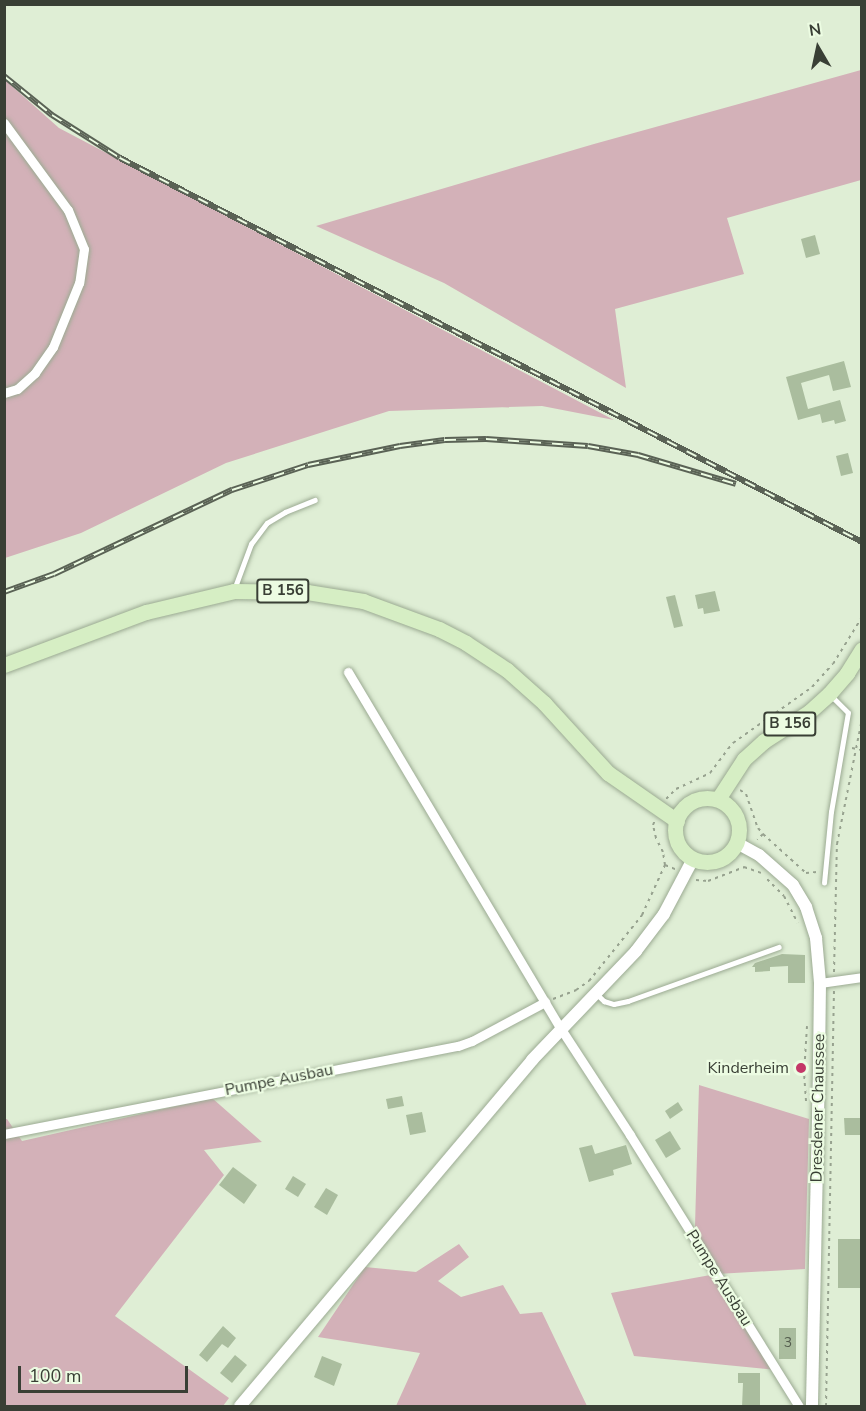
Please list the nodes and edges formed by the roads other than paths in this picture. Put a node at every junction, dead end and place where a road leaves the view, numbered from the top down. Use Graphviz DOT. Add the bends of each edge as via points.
graph roads {
  1 [pos="4,123"];
  2 [pos="4,393"];
  3 [pos="315,501"];
  4 [pos="234,591"];
  5 [pos="861,649"];
  6 [pos="4,665"];
  7 [pos="348,672"];
  8 [pos="829,694"];
  9 [pos="718,799"];
  10 [pos="677,821"];
  11 [pos="737,843"];
  12 [pos="693,859"];
  13 [pos="824,883"];
  14 [pos="779,947"];
  15 [pos="861,977"];
  16 [pos="820,983"];
  17 [pos="597,994"];
  18 [pos="545,1002"];
  19 [pos="561,1029"];
  20 [pos="4,1134"];
  21 [pos="240,1407"];
  22 [pos="799,1407"];
  23 [pos="812,1407"];
  1 -- 2 [label="street" via="68,210 84,249 79,283 52,347 35,373 17,389"];
  3 -- 4 [label="lane" via="285,512 267,524 251,544"];
  4 -- 6 [label="main road, B 156" via="146,612"];
  4 -- 10 [label="main road, B 156" via="307,592 363,601 417,619 466,643 507,670 544,703 608,773"];
  5 -- 8 [label="main road, B 156"];
  7 -- 18 [label="street, Pumpe Ausbau"];
  8 -- 9 [label="main road, B 156" via="744,759"];
  8 -- 13 [label="lane" via="848,713"];
  9 -- 10 [label="main road" via="697,800"];
  9 -- 11 [label="main road" via="737,818"];
  10 -- 12 [label="main road" via="677,841"];
  11 -- 12 [label="main road" via="726,857 714,862"];
  11 -- 16 [label="street, Dresdener Chaussee" via="793,885 806,907 816,938"];
  12 -- 17 [label="street" via="650,933"];
  14 -- 17 [label="lane" via="628,1001 614,1004"];
  15 -- 16 [label="street"];
  16 -- 23 [label="street, Dresdener Chaussee"];
  17 -- 19 [label="street"];
  18 -- 19 [label="street, Pumpe Ausbau"];
  18 -- 20 [label="street, Pumpe Ausbau" via="458,1046"];
  19 -- 21 [label="street"];
  19 -- 22 [label="street, Pumpe Ausbau"];
}
